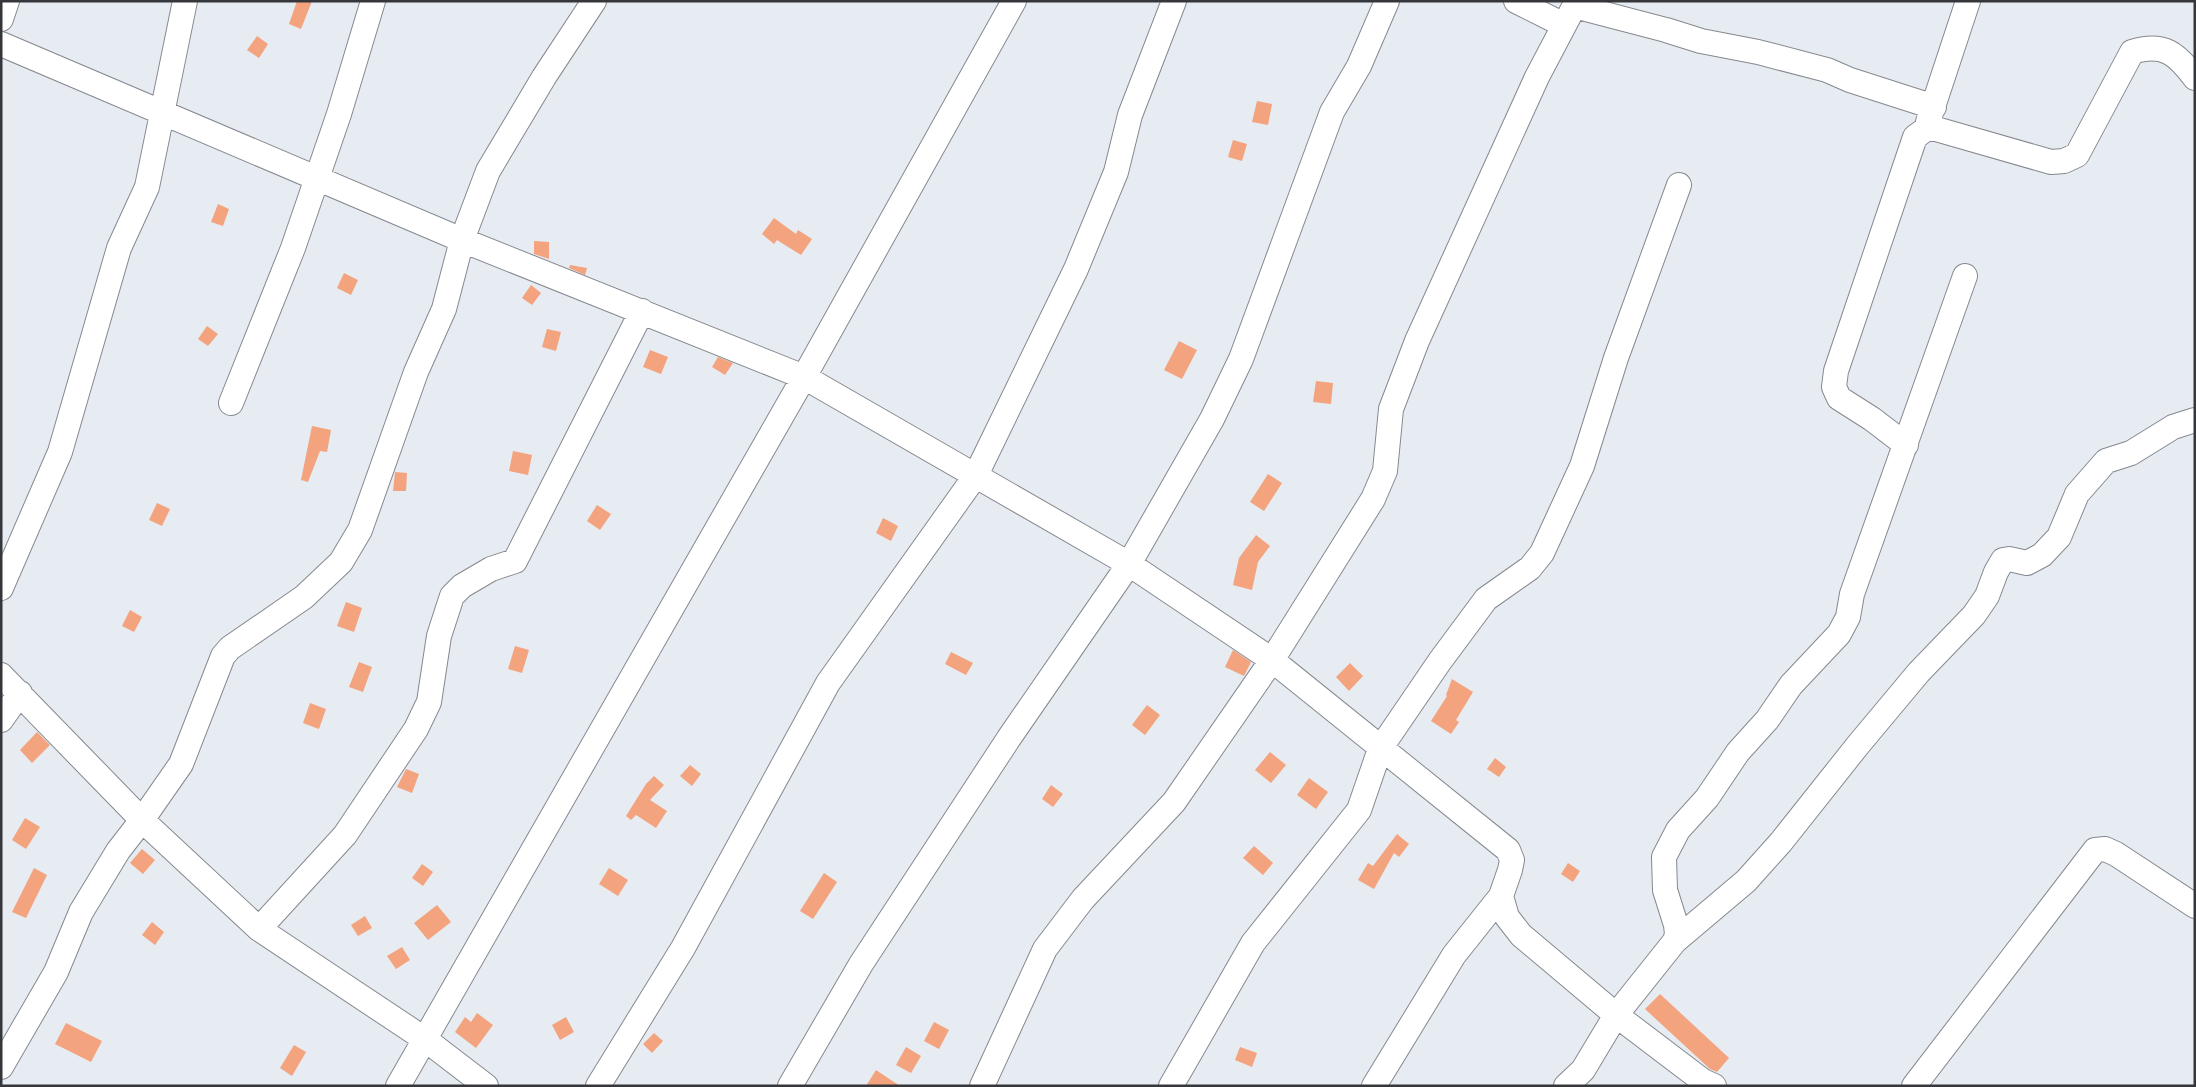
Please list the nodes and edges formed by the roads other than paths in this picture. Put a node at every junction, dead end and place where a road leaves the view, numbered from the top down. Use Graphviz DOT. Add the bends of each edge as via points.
graph roads {
  1 [pos="7,1"];
  2 [pos="185,1"];
  3 [pos="373,1"];
  4 [pos="594,1"];
  5 [pos="1014,1"];
  6 [pos="1174,1"];
  7 [pos="1387,1"];
  8 [pos="1516,1"];
  9 [pos="1968,1"];
  10 [pos="1571,11"];
  11 [pos="1,19"];
  12 [pos="1,44"];
  13 [pos="2195,78"];
  14 [pos="1934,107"];
  15 [pos="164,112"];
  16 [pos="1926,129"];
  17 [pos="317,178"];
  18 [pos="1679,185"];
  19 [pos="462,240"];
  20 [pos="1965,276"];
  21 [pos="642,311"];
  22 [pos="804,377"];
  23 [pos="231,403"];
  24 [pos="2195,420"];
  25 [pos="1906,445"];
  26 [pos="976,475"];
  27 [pos="1129,564"];
  28 [pos="1,588"];
  29 [pos="1272,660"];
  30 [pos="1,675"];
  31 [pos="20,693"];
  32 [pos="1,720"];
  33 [pos="1380,749"];
  34 [pos="142,820"];
  35 [pos="1501,896"];
  36 [pos="2195,906"];
  37 [pos="259,929"];
  38 [pos="1675,941"];
  39 [pos="1616,1015"];
  40 [pos="426,1040"];
  41 [pos="1,1067"];
  42 [pos="398,1086"];
  43 [pos="486,1086"];
  44 [pos="598,1086"];
  45 [pos="790,1086"];
  46 [pos="982,1086"];
  47 [pos="1171,1086"];
  48 [pos="1374,1086"];
  49 [pos="1566,1086"];
  50 [pos="1714,1086"];
  51 [pos="1914,1086"];
  1 -- 11 [label="street"];
  2 -- 15 [label="street"];
  3 -- 17 [label="street"];
  4 -- 19 [label="street" via="544,76 488,171"];
  5 -- 22 [label="street"];
  6 -- 26 [label="street" via="1130,115 1116,172 1076,269"];
  7 -- 27 [label="street" via="1359,66 1332,112 1241,359 1212,419"];
  8 -- 10 [label="street"];
  9 -- 14 [label="street"];
  10 -- 14 [label="street" via="1666,30 1827,70"];
  10 -- 29 [label="street" via="1537,77 1417,341 1391,409 1385,471 1373,499"];
  12 -- 15 [label="street"];
  13 -- 16 [label="street" via="2180,58 2167,52 2156,48 2132,52 2076,155 2064,161 2051,162 1936,129"];
  14 -- 16 [label="street"];
  15 -- 17 [label="street"];
  15 -- 28 [label="street" via="147,186 119,248 60,452"];
  16 -- 25 [label="street" via="1915,136 1836,371 1834,387 1840,398"];
  17 -- 19 [label="street"];
  17 -- 23 [label="street" via="293,248"];
  18 -- 33 [label="street" via="1616,358 1582,466 1542,553 1530,568 1486,599"];
  19 -- 21 [label="street"];
  19 -- 34 [label="street" via="444,309 416,372 360,530 341,562 304,597 223,656 181,764"];
  20 -- 25 [label="street"];
  21 -- 22 [label="street"];
  21 -- 37 [label="street" via="515,561 491,568 452,596 439,636 429,702 416,729 345,835"];
  22 -- 26 [label="street"];
  22 -- 40 [label="street"];
  24 -- 38 [label="street" via="2173,427 2131,453 2106,461 2077,494 2058,537 2042,555 2027,563 2003,560 1987,596 1974,615 1919,672 1781,842 1746,881"];
  25 -- 38 [label="street" via="1852,594 1848,617 1839,634 1791,685 1767,720 1738,752 1707,798 1678,830 1664,858 1665,890 1676,926"];
  26 -- 27 [label="street"];
  26 -- 44 [label="street" via="828,683 683,948"];
  27 -- 29 [label="street"];
  27 -- 45 [label="street" via="1009,738 861,964"];
  29 -- 33 [label="street"];
  29 -- 46 [label="street" via="1174,802 1083,898 1045,949"];
  30 -- 31 [label="street"];
  31 -- 32 [label="street"];
  31 -- 34 [label="street"];
  33 -- 35 [label="street" via="1508,850 1512,860"];
  33 -- 47 [label="street" via="1359,810 1253,943"];
  34 -- 37 [label="street"];
  34 -- 41 [label="street" via="118,851 81,912 56,972"];
  35 -- 39 [label="street" via="1507,917 1521,935"];
  35 -- 48 [label="street" via="1454,955"];
  36 -- 51 [label="street" via="2116,854 2105,849 2095,850"];
  37 -- 40 [label="street"];
  38 -- 39 [label="street"];
  39 -- 49 [label="street" via="1584,1070"];
  39 -- 50 [label="street"];
  40 -- 42 [label="street"];
  40 -- 43 [label="street"];
}
